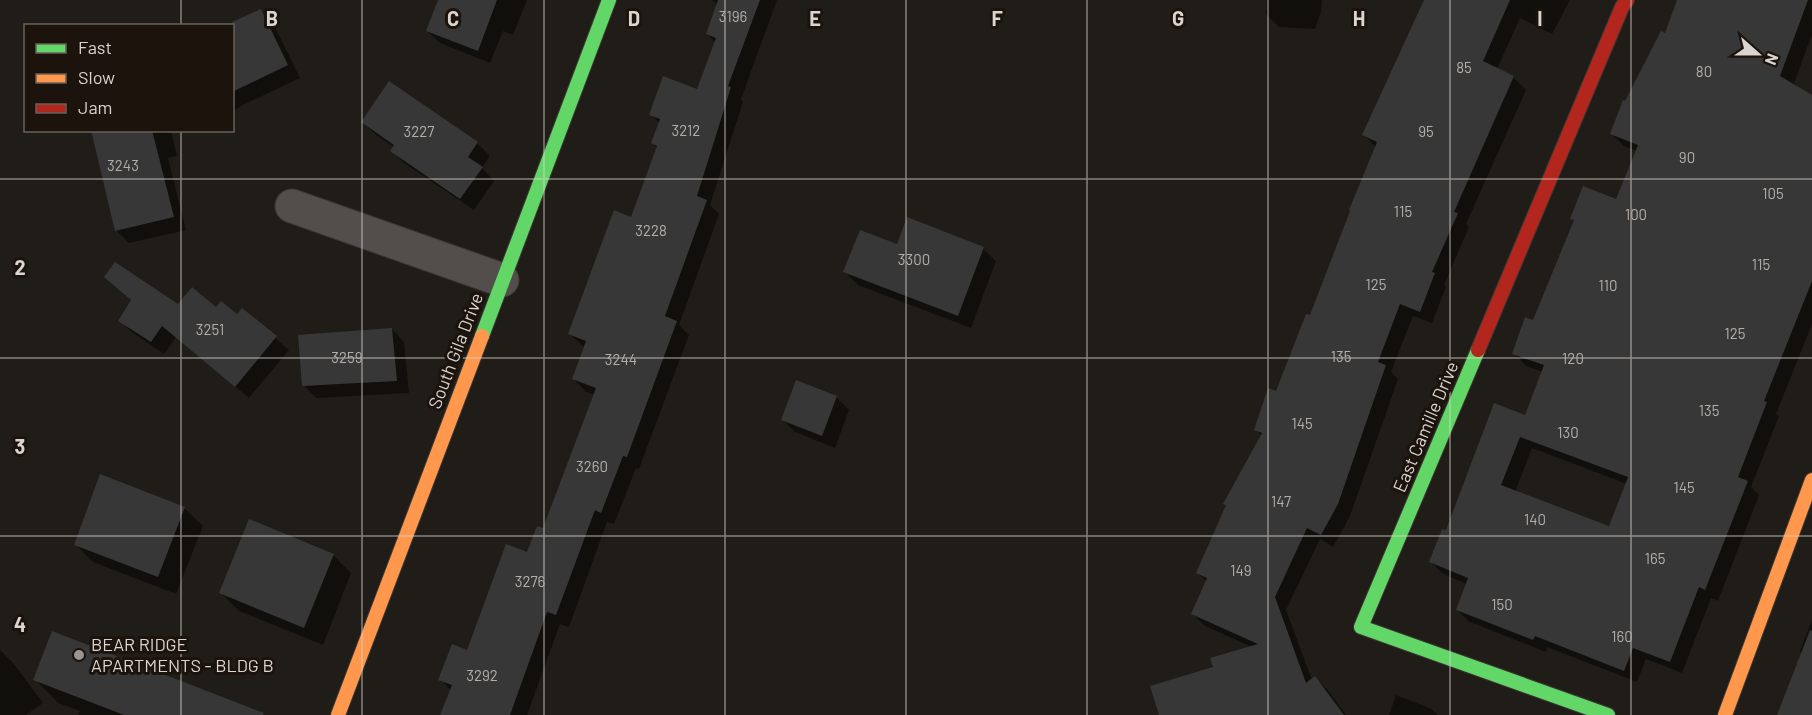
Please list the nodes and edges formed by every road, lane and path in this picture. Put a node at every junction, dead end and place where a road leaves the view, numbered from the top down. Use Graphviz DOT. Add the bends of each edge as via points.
graph roads {
  1 [pos="609,0"];
  2 [pos="1627,0"];
  3 [pos="292,206"];
  4 [pos="502,280"];
  5 [pos="1812,480"];
  6 [pos="339,715"];
  7 [pos="1608,715"];
  8 [pos="1725,715"];
  1 -- 4 [label="street, South Gila Drive"];
  2 -- 7 [label="street, East Camille Drive" via="1361,627"];
  3 -- 4 [label="street"];
  4 -- 6 [label="street, South Gila Drive"];
  5 -- 8 [label="street"];
}
